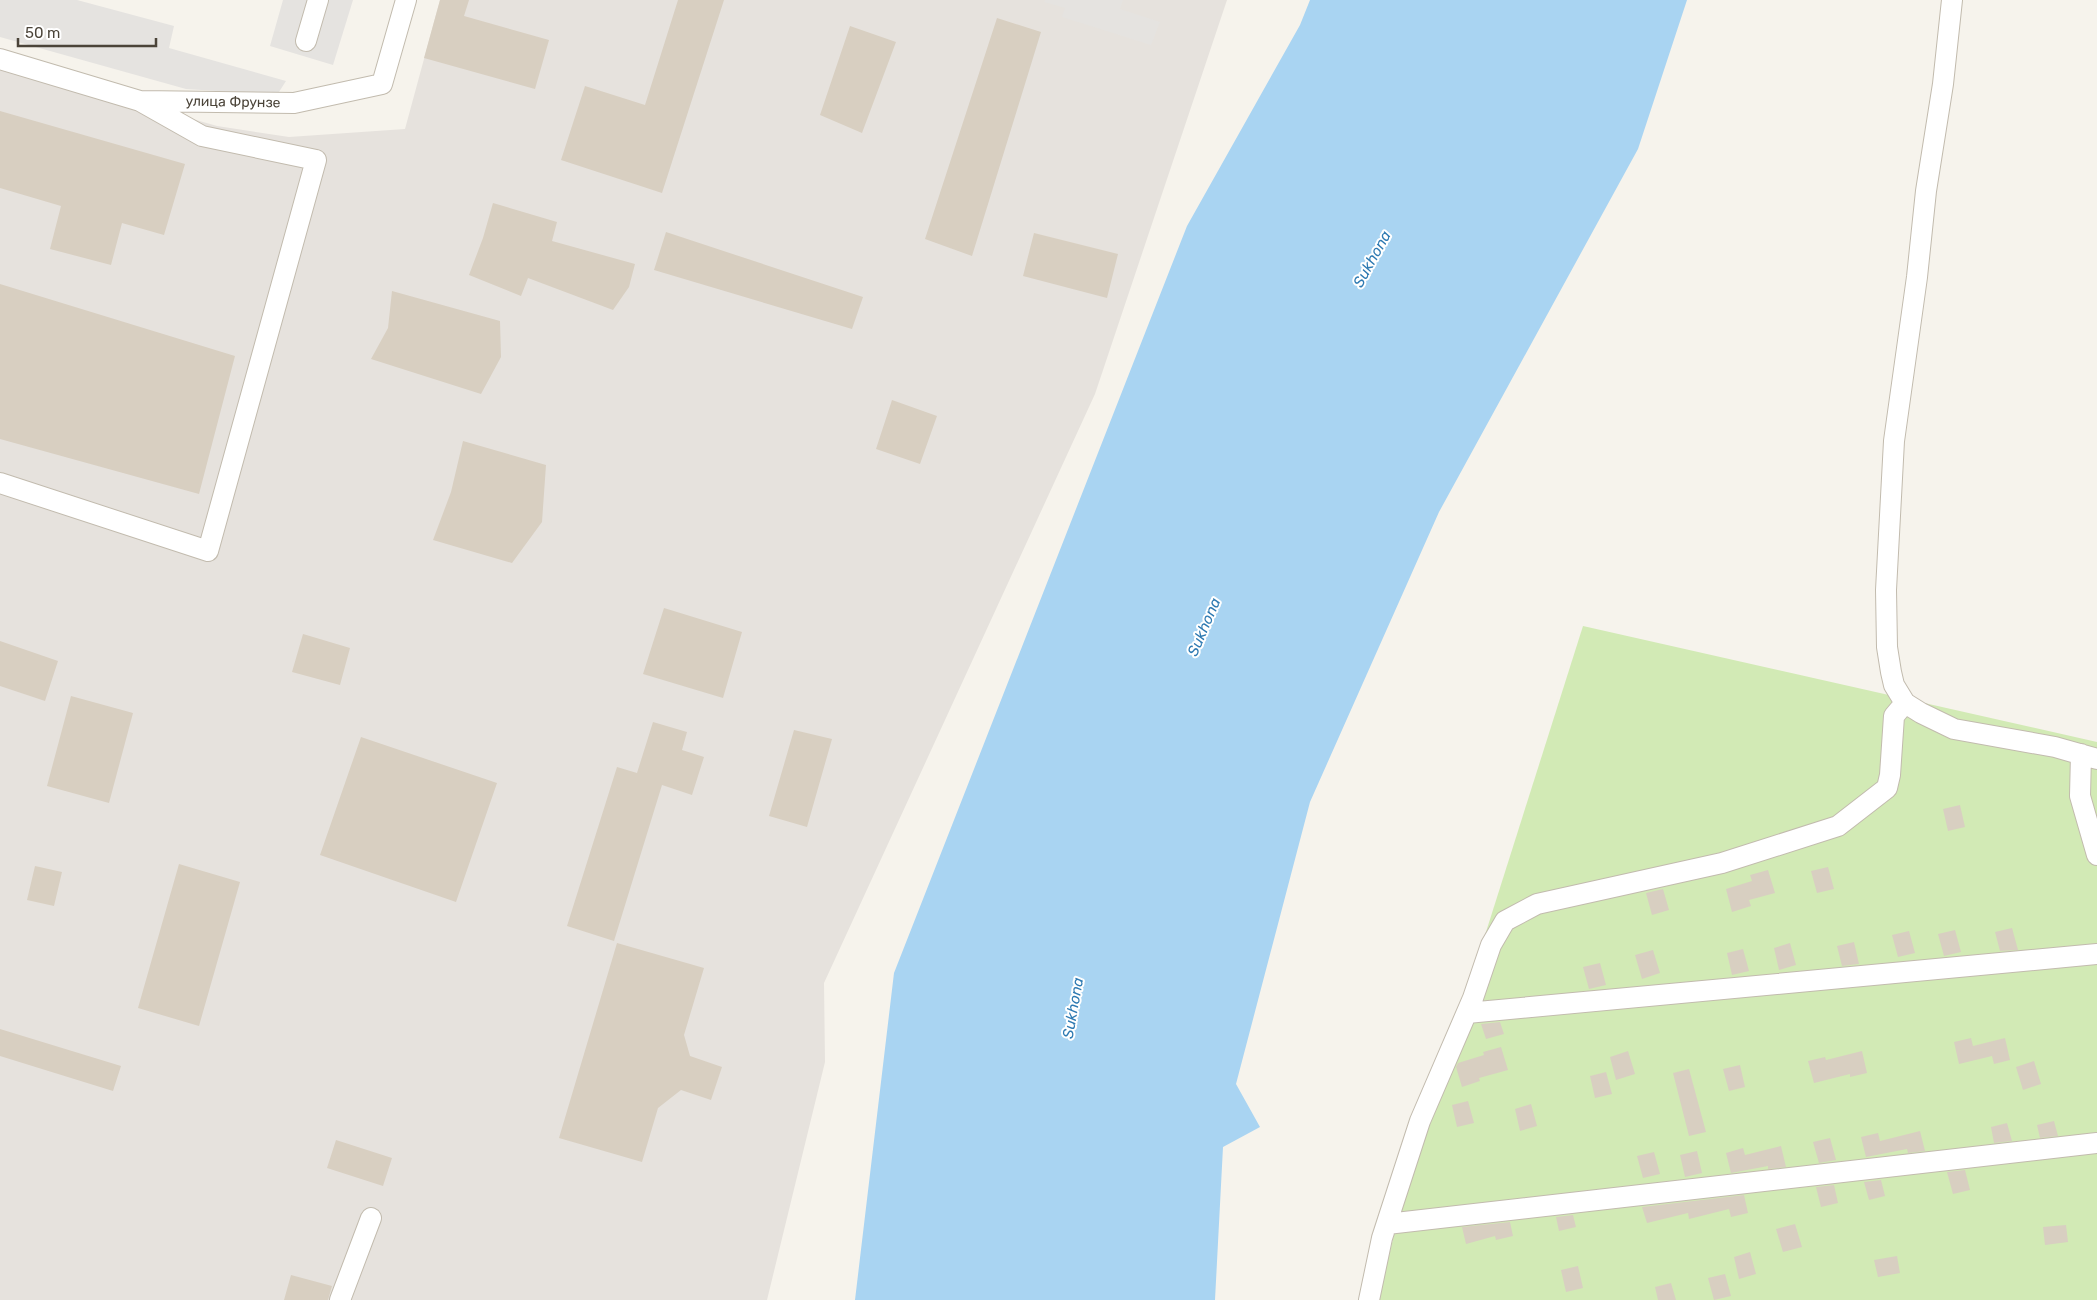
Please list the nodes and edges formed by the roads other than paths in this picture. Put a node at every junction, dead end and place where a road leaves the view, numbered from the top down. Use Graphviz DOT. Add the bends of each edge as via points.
graph roads {
  1 [pos="318,0"];
  2 [pos="406,0"];
  3 [pos="1952,0"];
  4 [pos="306,41"];
  5 [pos="0,59"];
  6 [pos="140,101"];
  7 [pos="0,483"];
  8 [pos="1905,703"];
  9 [pos="2089,757"];
  10 [pos="2097,855"];
  11 [pos="2097,954"];
  12 [pos="1467,1013"];
  13 [pos="2097,1143"];
  14 [pos="371,1218"];
  15 [pos="1387,1224"];
  16 [pos="340,1300"];
  17 [pos="1369,1300"];
  1 -- 4 [label="street"];
  2 -- 6 [label="street, улица Фрунзе" via="382,84 294,103"];
  3 -- 8 [label="street" via="1894,441 1886,590 1887,647 1894,685"];
  5 -- 6 [label="street, улица Фрунзе"];
  6 -- 7 [label="street" via="202,136 316,160 208,551"];
  8 -- 9 [label="street" via="1954,729 2056,747"];
  8 -- 12 [label="street" via="1894,716 1887,788 1838,826 1722,863 1537,904 1505,921 1491,945"];
  9 -- 10 [label="street" via="2080,796"];
  11 -- 12 [label="street"];
  12 -- 15 [label="street" via="1420,1121"];
  13 -- 15 [label="street"];
  14 -- 16 [label="street"];
  15 -- 17 [label="street"];
}
